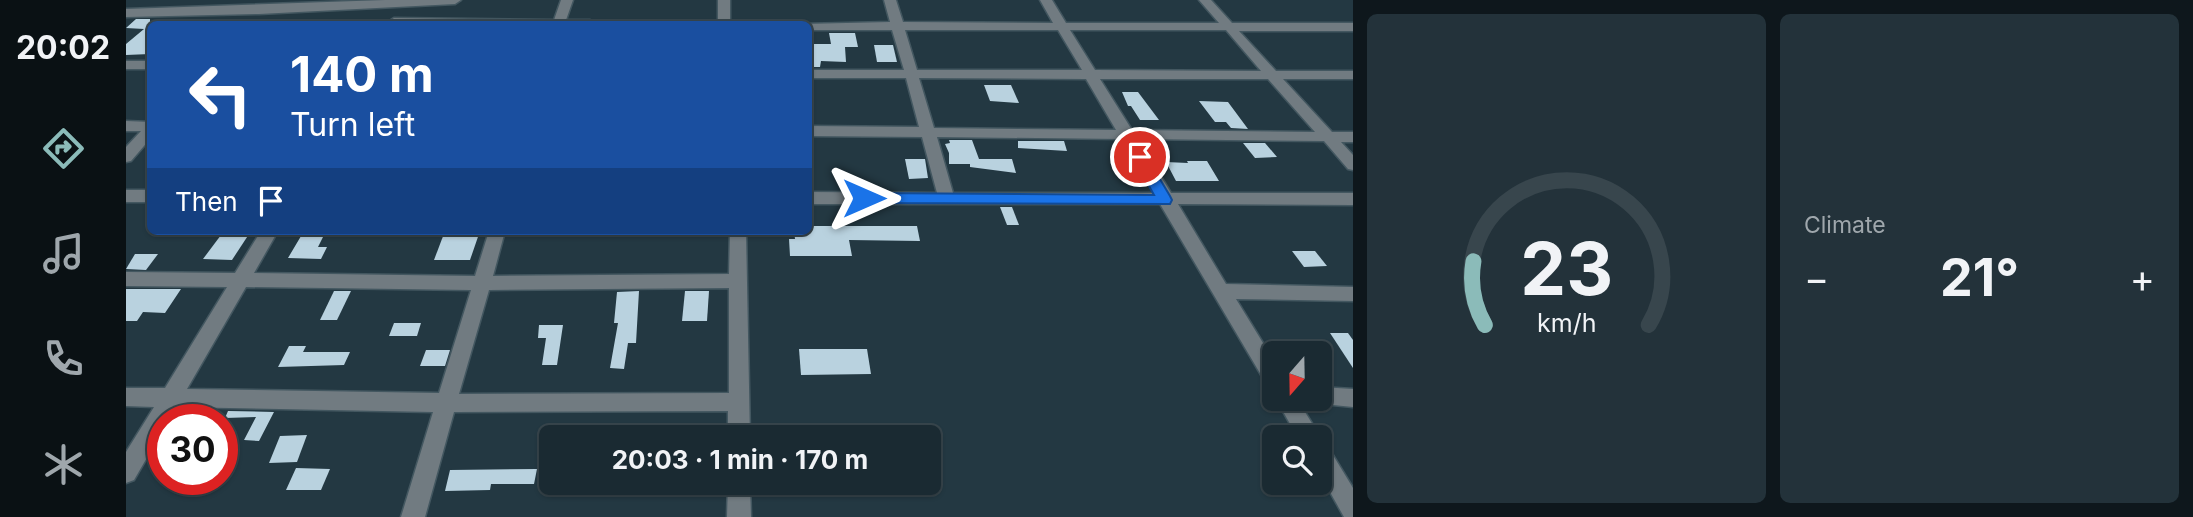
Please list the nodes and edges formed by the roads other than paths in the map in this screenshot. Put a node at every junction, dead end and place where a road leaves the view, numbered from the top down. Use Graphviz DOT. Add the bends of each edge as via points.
graph roads {
  1 [pos="268,0"];
  2 [pos="455,0"];
  3 [pos="567,0"];
  4 [pos="724,0"];
  5 [pos="890,0"];
  6 [pos="1046,0"];
  7 [pos="1205,0"];
  8 [pos="406,1"];
  9 [pos="260,10"];
  10 [pos="126,13"];
  11 [pos="249,21"];
  12 [pos="394,21"];
  13 [pos="560,21"];
  14 [pos="724,21"];
  15 [pos="812,26"];
  16 [pos="1228,26"];
  17 [pos="1353,27"];
  18 [pos="897,28"];
  19 [pos="1063,29"];
  20 [pos="126,65"];
  21 [pos="147,65"];
  22 [pos="1270,73"];
  23 [pos="812,74"];
  24 [pos="911,75"];
  25 [pos="1090,75"];
  26 [pos="1353,75"];
  27 [pos="126,126"];
  28 [pos="147,129"];
  29 [pos="812,131"];
  30 [pos="928,132"];
  31 [pos="147,133"];
  32 [pos="1127,135"];
  33 [pos="1328,137"];
  34 [pos="1353,137"];
  35 [pos="126,158"];
  36 [pos="1353,165"];
  37 [pos="126,196"];
  38 [pos="147,196"];
  39 [pos="812,198"];
  40 [pos="947,198"];
  41 [pos="1165,200"];
  42 [pos="1353,200"];
  43 [pos="268,235"];
  44 [pos="496,235"];
  45 [pos="738,235"];
  46 [pos="126,279"];
  47 [pos="241,280"];
  48 [pos="738,281"];
  49 [pos="482,283"];
  50 [pos="1221,291"];
  51 [pos="1353,294"];
  52 [pos="1262,359"];
  53 [pos="126,397"];
  54 [pos="171,397"];
  55 [pos="1332,397"];
  56 [pos="1353,398"];
  57 [pos="739,402"];
  58 [pos="447,403"];
  59 [pos="739,425"];
  60 [pos="126,472"];
  61 [pos="1332,474"];
  62 [pos="739,495"];
  63 [pos="1353,510"];
  64 [pos="413,517"];
  65 [pos="739,517"];
  1 -- 9 [label="street"];
  2 -- 8 [label="street"];
  3 -- 13 [label="street"];
  4 -- 14 [label="street"];
  5 -- 18 [label="street"];
  6 -- 19 [label="street"];
  7 -- 16 [label="street"];
  8 -- 9 [label="street"];
  8 -- 12 [label="street"];
  9 -- 10 [label="street"];
  9 -- 11 [label="street"];
  15 -- 18 [label="street"];
  16 -- 17 [label="street"];
  16 -- 19 [label="street"];
  16 -- 22 [label="street"];
  18 -- 19 [label="street"];
  18 -- 24 [label="street"];
  19 -- 25 [label="street"];
  20 -- 21 [label="street"];
  22 -- 25 [label="street"];
  22 -- 26 [label="street"];
  22 -- 33 [label="street"];
  23 -- 24 [label="street"];
  24 -- 25 [label="street"];
  24 -- 30 [label="street"];
  25 -- 32 [label="street"];
  27 -- 28 [label="street"];
  29 -- 30 [label="street"];
  30 -- 32 [label="street"];
  30 -- 40 [label="street"];
  31 -- 35 [label="street"];
  32 -- 33 [label="street"];
  32 -- 41 [label="street"];
  33 -- 34 [label="street"];
  33 -- 36 [label="street"];
  37 -- 38 [label="street"];
  39 -- 40 [label="street"];
  40 -- 41 [label="street"];
  41 -- 42 [label="street"];
  41 -- 50 [label="street"];
  43 -- 47 [label="street"];
  44 -- 49 [label="street"];
  45 -- 48 [label="street"];
  46 -- 47 [label="street"];
  47 -- 49 [label="street"];
  47 -- 54 [label="street"];
  48 -- 49 [label="street"];
  48 -- 57 [label="street"];
  49 -- 58 [label="street"];
  50 -- 51 [label="street"];
  50 -- 52 [label="street"];
  53 -- 54 [label="street"];
  54 -- 58 [label="street"];
  54 -- 60 [label="street"];
  55 -- 56 [label="street"];
  57 -- 58 [label="street"];
  57 -- 59 [label="street"];
  58 -- 64 [label="street"];
  61 -- 63 [label="street"];
  62 -- 65 [label="street"];
}
